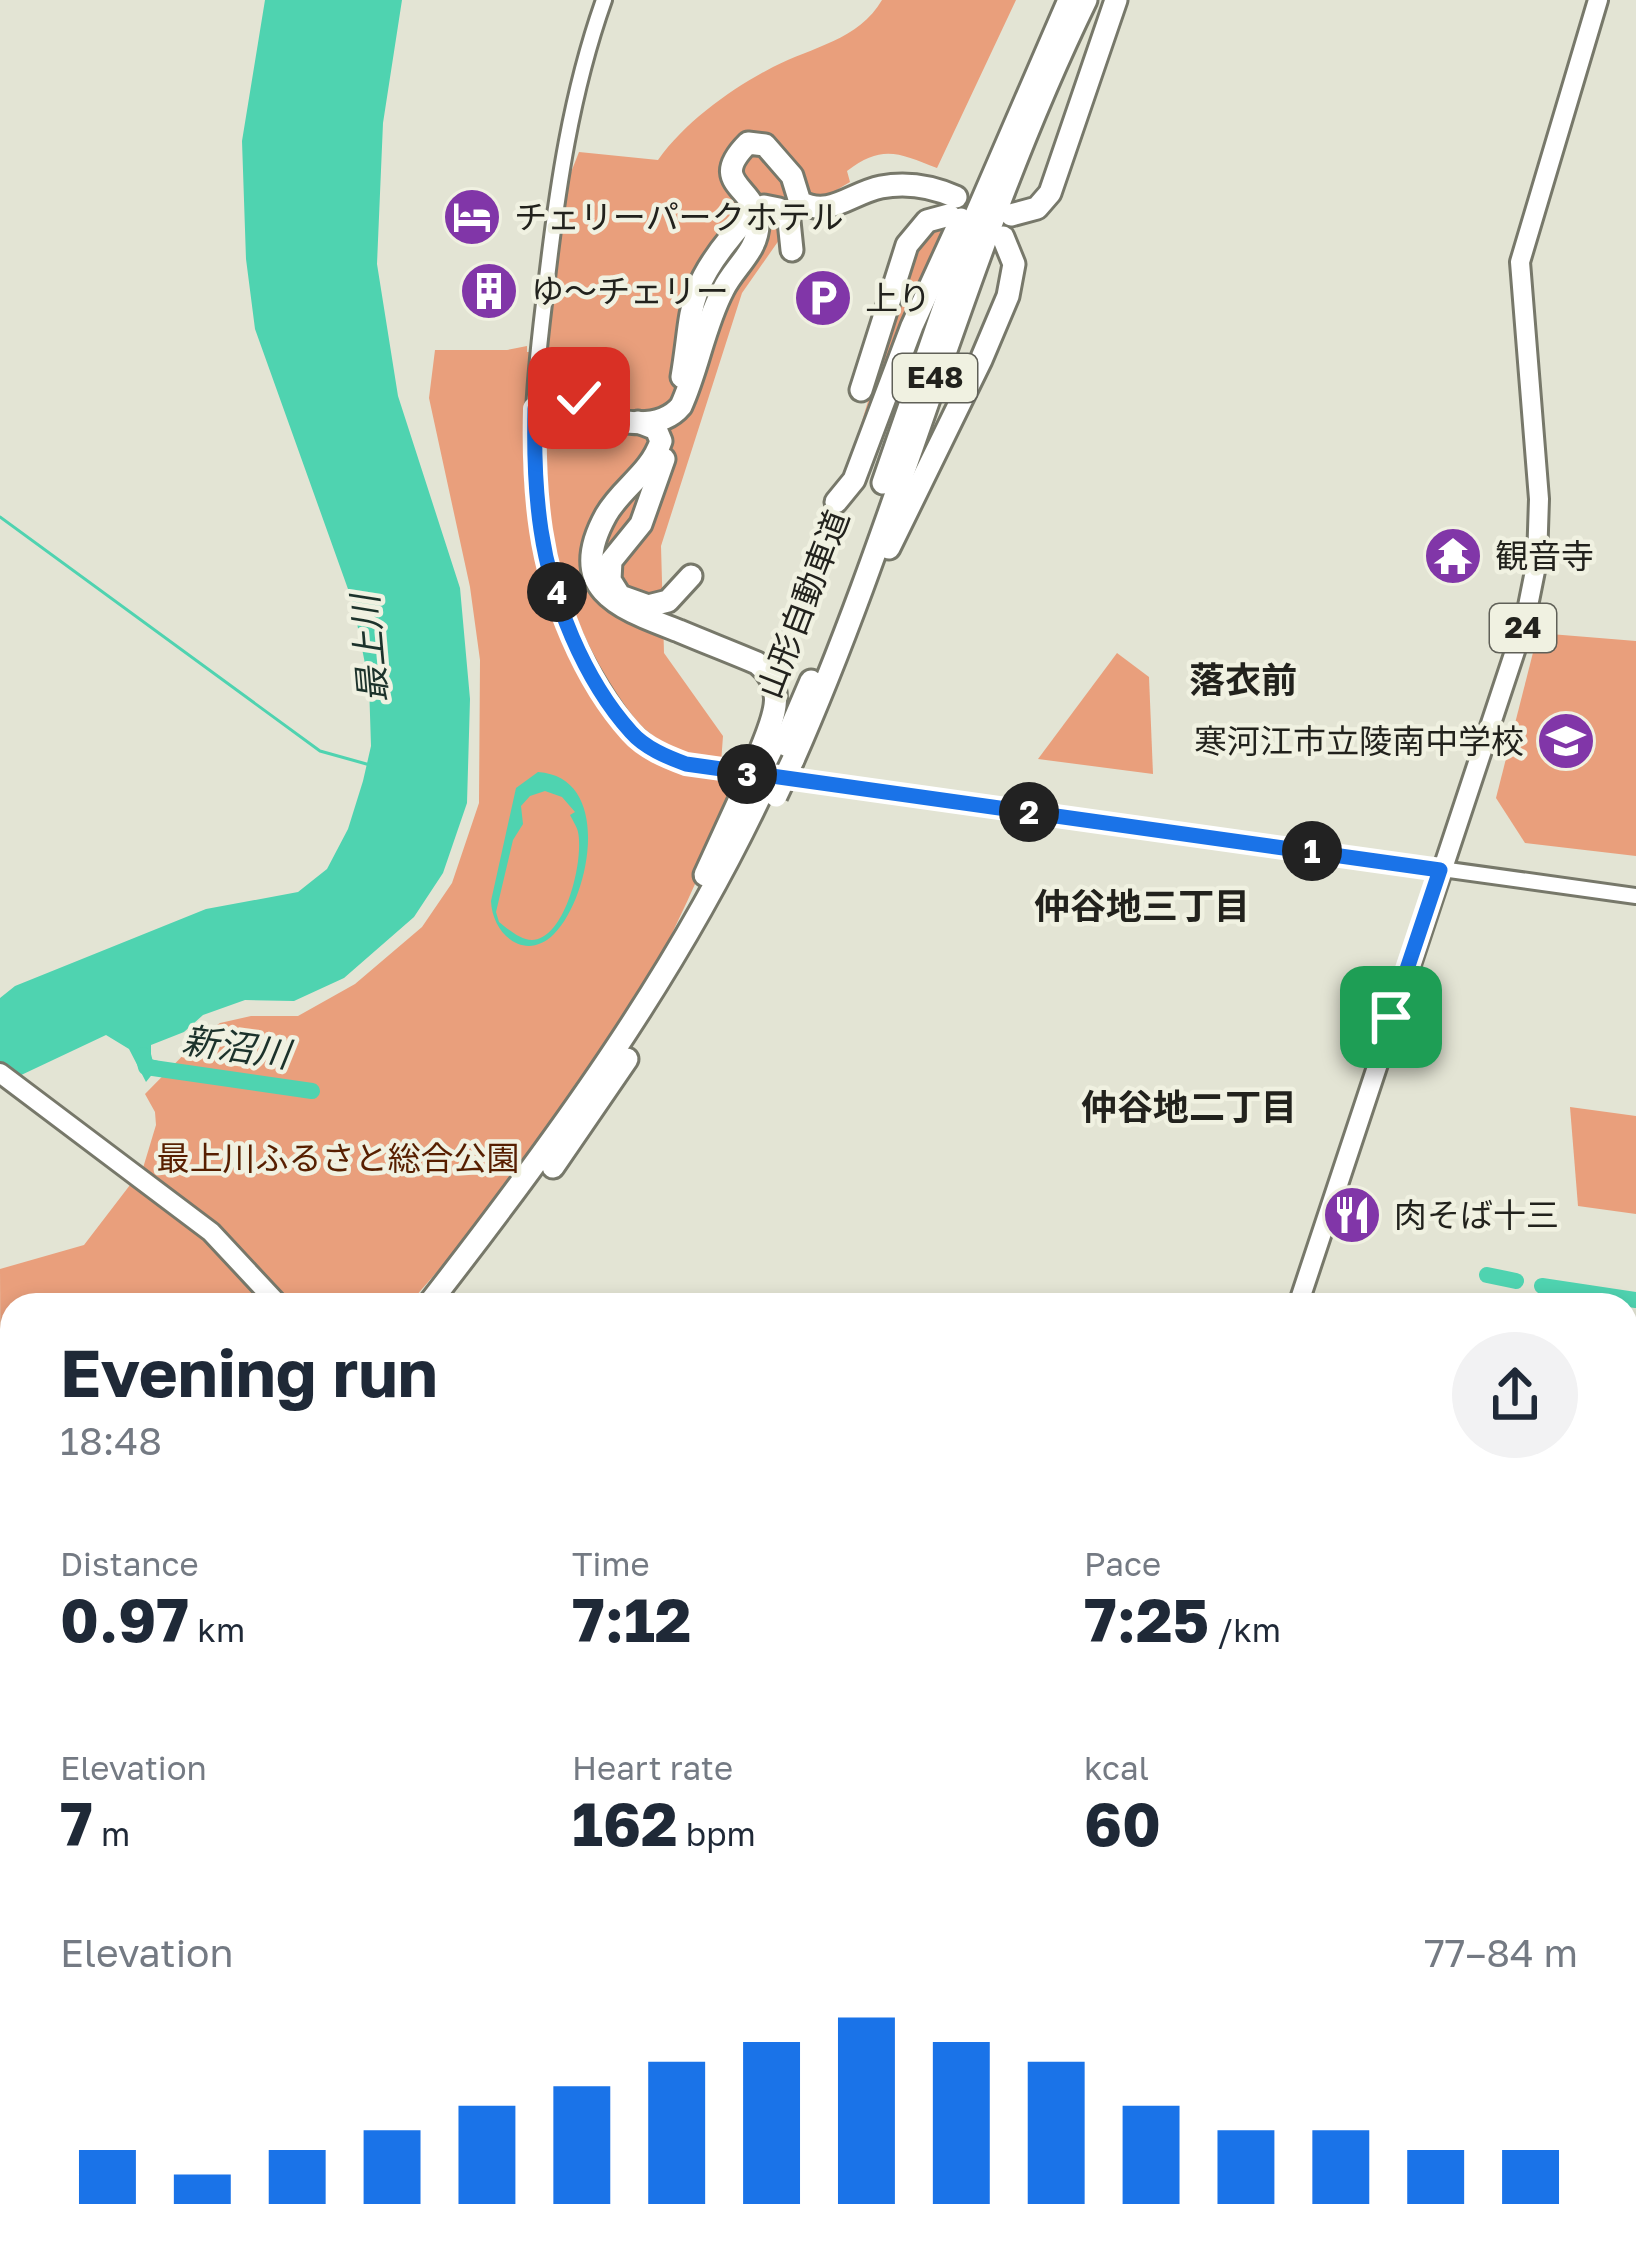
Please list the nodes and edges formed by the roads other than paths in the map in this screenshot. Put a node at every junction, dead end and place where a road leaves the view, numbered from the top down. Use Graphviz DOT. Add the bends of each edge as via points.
graph roads {
  1 [pos="604,0"];
  2 [pos="1069,0"];
  3 [pos="1087,0"];
  4 [pos="1116,0"];
  5 [pos="1597,0"];
  6 [pos="1609,0"];
  7 [pos="754,210"];
  8 [pos="1011,214"];
  9 [pos="1003,237"];
  10 [pos="792,250"];
  11 [pos="861,390"];
  12 [pos="605,391"];
  13 [pos="535,409"];
  14 [pos="573,412"];
  15 [pos="628,417"];
  16 [pos="666,419"];
  17 [pos="836,502"];
  18 [pos="691,576"];
  19 [pos="776,758"];
  20 [pos="761,792"];
  21 [pos="1440,870"];
  22 [pos="1636,896"];
  23 [pos="0,1073"];
  24 [pos="578,1119"];
  25 [pos="562,1141"];
  26 [pos="268,1293"];
  27 [pos="438,1293"];
  28 [pos="454,1293"];
  29 [pos="1302,1293"];
  1 -- 13 [label="street" via="557,190"];
  2 -- 17 [label="highway" via="912,326 854,480"];
  2 -- 19 [label="highway, 山形自動車道 / E48" via="975,217 848,584"];
  3 -- 19 [label="highway, 山形自動車道 / E48" via="998,199 861,590"];
  4 -- 8 [label="highway" via="1050,193 1037,208"];
  5 -- 6 [label="street"];
  5 -- 21 [label="main road, 24" via="1520,262 1537,561 1520,639"];
  7 -- 10 [label="highway" via="784,213"];
  7 -- 11 [label="highway" via="731,166 754,141 813,208 894,185 929,187 952,206 907,245"];
  7 -- 15 [label="highway" via="697,285 672,400"];
  7 -- 16 [label="highway" via="753,245 722,292 681,406"];
  9 -- 19 [label="highway" via="1014,264 1003,309 896,530 819,715"];
  12 -- 14 [label="street" via="579,398"];
  13 -- 14 [label="street"];
  13 -- 21 [label="street" via="541,532 572,632 633,735 665,757"];
  14 -- 15 [label="highway"];
  15 -- 16 [label="highway"];
  15 -- 19 [label="highway" via="656,429 661,441 601,526 597,582 620,608 766,670 775,686"];
  16 -- 18 [label="highway" via="670,441 641,524 611,561 610,580 620,596 648,606 676,595"];
  19 -- 20 [label="highway, 山形自動車道 / E48"];
  20 -- 24 [label="highway, 山形自動車道 / E48"];
  20 -- 24 [label="highway, 山形自動車道 / E48" via="670,994"];
  21 -- 22 [label="street"];
  21 -- 29 [label="main road, 24"];
  23 -- 26 [label="main road" via="212,1232"];
  24 -- 25 [label="highway, 山形自動車道 / E48"];
  25 -- 27 [label="highway, 山形自動車道 / E48"];
  25 -- 28 [label="highway, 山形自動車道 / E48"];
}
